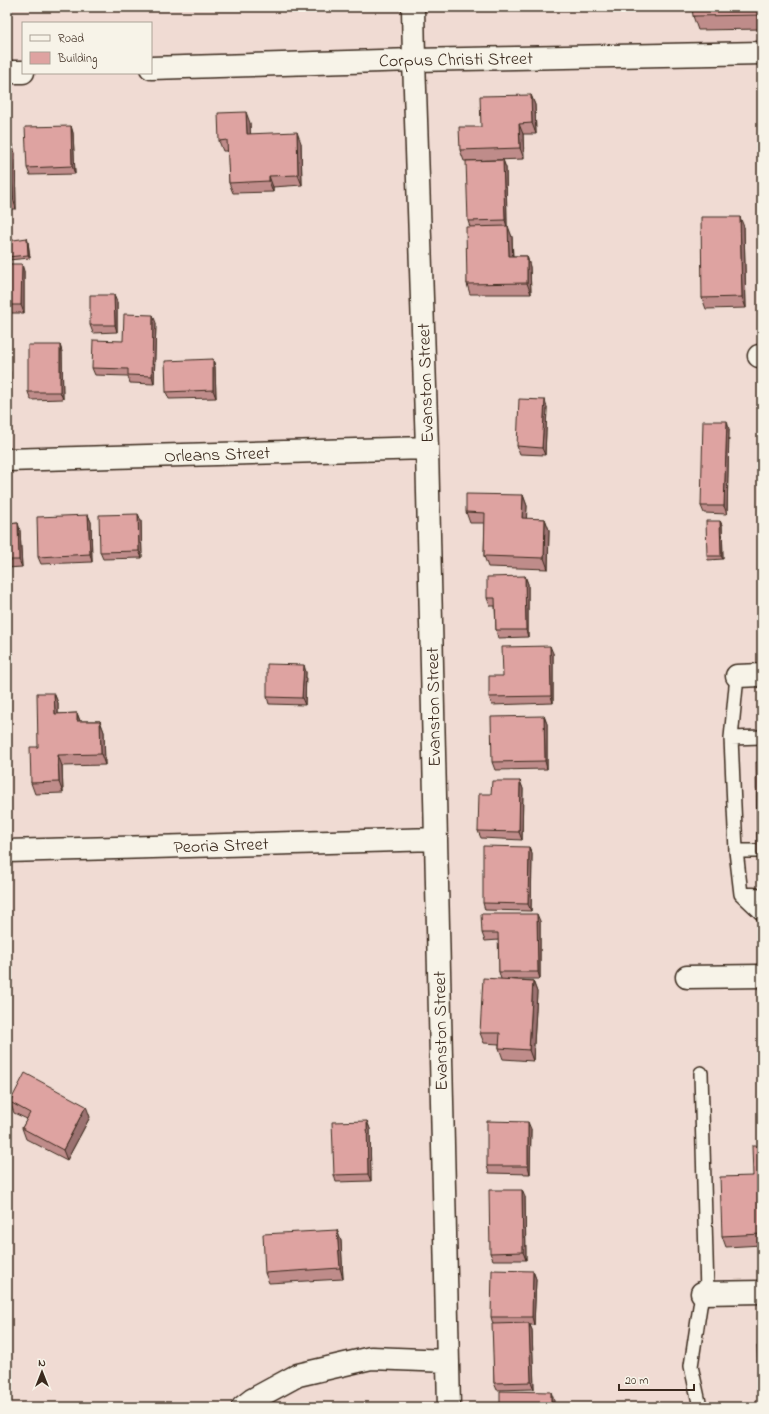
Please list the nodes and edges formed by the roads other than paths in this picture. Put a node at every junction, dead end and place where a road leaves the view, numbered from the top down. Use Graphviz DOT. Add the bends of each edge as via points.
graph roads {
  1 [pos="413,7"];
  2 [pos="762,53"];
  3 [pos="414,60"];
  4 [pos="152,68"];
  5 [pos="7,72"];
  6 [pos="22,72"];
  7 [pos="427,448"];
  8 [pos="7,460"];
  9 [pos="762,675"];
  10 [pos="737,676"];
  11 [pos="762,737"];
  12 [pos="731,738"];
  13 [pos="436,839"];
  14 [pos="7,850"];
  15 [pos="736,851"];
  16 [pos="762,851"];
  17 [pos="741,894"];
  18 [pos="762,895"];
  19 [pos="762,914"];
  20 [pos="762,976"];
  21 [pos="687,977"];
  22 [pos="701,1073"];
  23 [pos="762,1292"];
  24 [pos="704,1293"];
  25 [pos="448,1360"];
  26 [pos="243,1407"];
  27 [pos="449,1407"];
  28 [pos="700,1407"];
  1 -- 3 [label="street, Evanston Street"];
  2 -- 3 [label="street, Corpus Christi Street"];
  3 -- 4 [label="street, Corpus Christi Street"];
  3 -- 7 [label="street, Evanston Street"];
  5 -- 6 [label="street"];
  7 -- 8 [label="street, Orleans Street"];
  7 -- 13 [label="street, Evanston Street"];
  9 -- 10 [label="street"];
  10 -- 12 [label="lane"];
  11 -- 12 [label="lane"];
  12 -- 15 [label="lane"];
  13 -- 14 [label="street, Peoria Street"];
  13 -- 25 [label="street, Evanston Street"];
  15 -- 16 [label="lane"];
  15 -- 17 [label="lane"];
  17 -- 18 [label="lane"];
  17 -- 19 [label="lane"];
  20 -- 21 [label="street"];
  22 -- 24 [label="lane"];
  23 -- 24 [label="street"];
  24 -- 28 [label="lane" via="691,1366"];
  25 -- 26 [label="street" via="371,1358 298,1376"];
  25 -- 27 [label="street, Evanston Street"];
}
